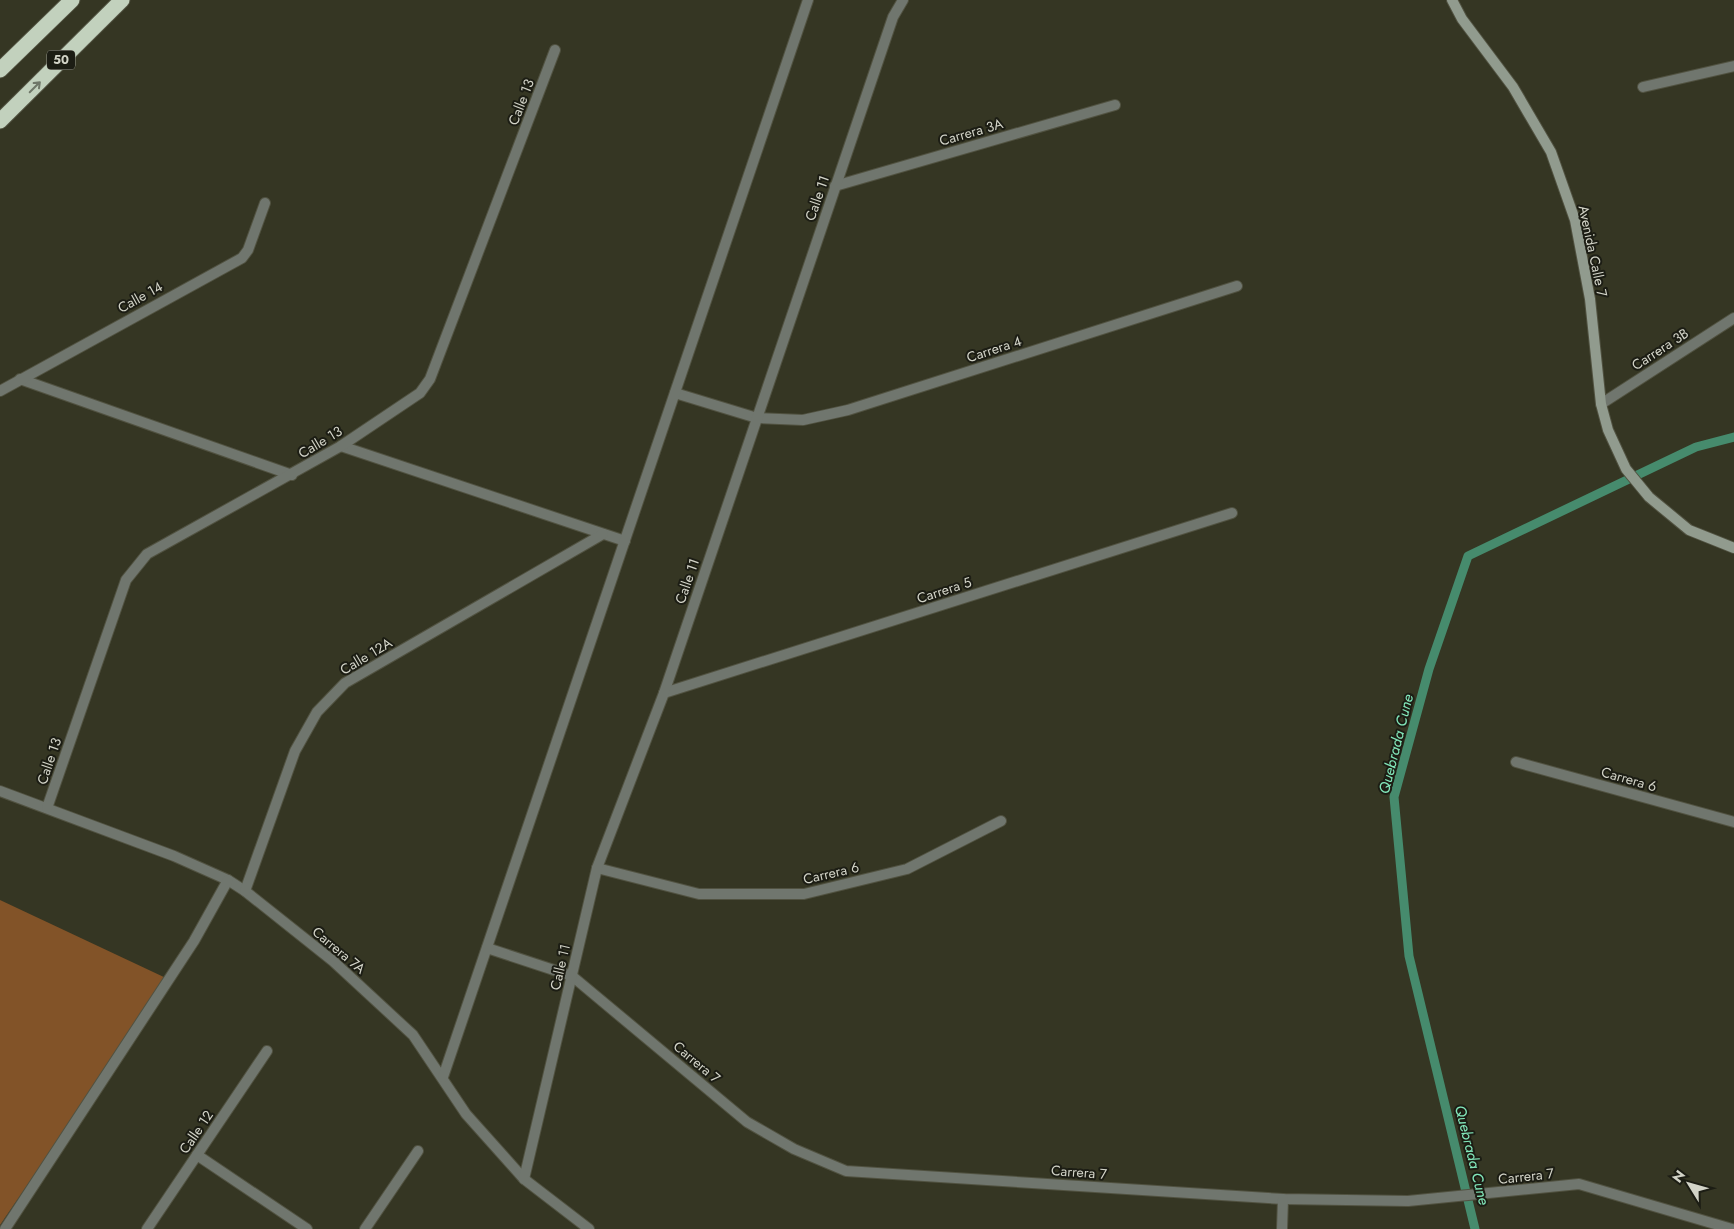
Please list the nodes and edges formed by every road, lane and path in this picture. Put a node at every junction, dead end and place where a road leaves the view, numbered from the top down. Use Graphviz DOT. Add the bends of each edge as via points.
graph roads {
  1 [pos="72,0"];
  2 [pos="122,0"];
  3 [pos="808,0"];
  4 [pos="903,0"];
  5 [pos="1452,0"];
  6 [pos="555,50"];
  7 [pos="1734,66"];
  8 [pos="0,70"];
  9 [pos="1643,87"];
  10 [pos="1115,105"];
  11 [pos="0,121"];
  12 [pos="835,186"];
  13 [pos="265,203"];
  14 [pos="1237,286"];
  15 [pos="1734,318"];
  16 [pos="20,379"];
  17 [pos="0,391"];
  18 [pos="675,393"];
  19 [pos="1601,404"];
  20 [pos="758,418"];
  21 [pos="342,446"];
  22 [pos="292,475"];
  23 [pos="1232,513"];
  24 [pos="603,534"];
  25 [pos="625,541"];
  26 [pos="1734,548"];
  27 [pos="664,693"];
  28 [pos="1516,762"];
  29 [pos="0,791"];
  30 [pos="47,808"];
  31 [pos="1001,821"];
  32 [pos="1734,822"];
  33 [pos="597,868"];
  34 [pos="228,880"];
  35 [pos="245,891"];
  36 [pos="487,948"];
  37 [pos="572,976"];
  38 [pos="267,1051"];
  39 [pos="442,1077"];
  40 [pos="418,1151"];
  41 [pos="197,1155"];
  42 [pos="524,1179"];
  43 [pos="1282,1199"];
  44 [pos="6,1229"];
  45 [pos="147,1229"];
  46 [pos="307,1229"];
  47 [pos="365,1229"];
  48 [pos="589,1229"];
  49 [pos="1282,1229"];
  50 [pos="1732,1229"];
  1 -- 8 [label="highway, 50"];
  11 -- 2 [label="highway, 50, one-way"];
  3 -- 18 [label="street"];
  4 -- 12 [label="street, Calle 11" via="893,17"];
  5 -- 19 [label="street, Avenida Calle 7" via="1462,19 1514,87 1551,152 1577,228 1590,299"];
  6 -- 21 [label="street, Calle 13" via="430,379 420,393"];
  7 -- 9 [label="street"];
  10 -- 12 [label="street, Carrera 3A"];
  12 -- 20 [label="street, Calle 11"];
  13 -- 16 [label="street, Calle 14" via="242,258"];
  14 -- 20 [label="street, Carrera 4" via="848,410 803,420"];
  15 -- 19 [label="street, Carrera 3B"];
  16 -- 17 [label="street, Calle 14"];
  16 -- 22 [label="street"];
  18 -- 20 [label="street, Carrera 4"];
  18 -- 25 [label="street"];
  19 -- 26 [label="street, Avenida Calle 7" via="1608,430 1626,469 1649,497 1689,530"];
  20 -- 27 [label="street, Calle 11"];
  21 -- 22 [label="street, Calle 13"];
  21 -- 24 [label="street"];
  22 -- 30 [label="street, Calle 13" via="147,554 135,567 126,580"];
  23 -- 27 [label="street, Carrera 5"];
  24 -- 25 [label="street"];
  24 -- 35 [label="street, Calle 12A" via="345,683 317,712 294,751"];
  25 -- 36 [label="street"];
  27 -- 33 [label="street, Calle 11"];
  28 -- 32 [label="street, Carrera 6"];
  29 -- 30 [label="street, Carrera 7A"];
  30 -- 34 [label="street, Carrera 7A"];
  31 -- 33 [label="street, Carrera 6" via="907,869 804,894 699,894"];
  33 -- 37 [label="street, Calle 11"];
  34 -- 35 [label="street, Carrera 7A"];
  34 -- 44 [label="street" via="194,941"];
  35 -- 39 [label="street, Carrera 7A" via="333,962 413,1035"];
  36 -- 37 [label="street, Carrera 7"];
  36 -- 39 [label="street"];
  37 -- 42 [label="street, Calle 11"];
  37 -- 43 [label="street, Carrera 7" via="747,1122 794,1149 846,1171"];
  38 -- 41 [label="street, Calle 12"];
  39 -- 42 [label="street, Carrera 7A" via="466,1114"];
  40 -- 47 [label="street"];
  41 -- 45 [label="street, Calle 12"];
  41 -- 46 [label="street"];
  42 -- 48 [label="street, Carrera 7A"];
  43 -- 49 [label="street"];
  43 -- 50 [label="street, Carrera 7" via="1408,1201 1578,1184"];
}
